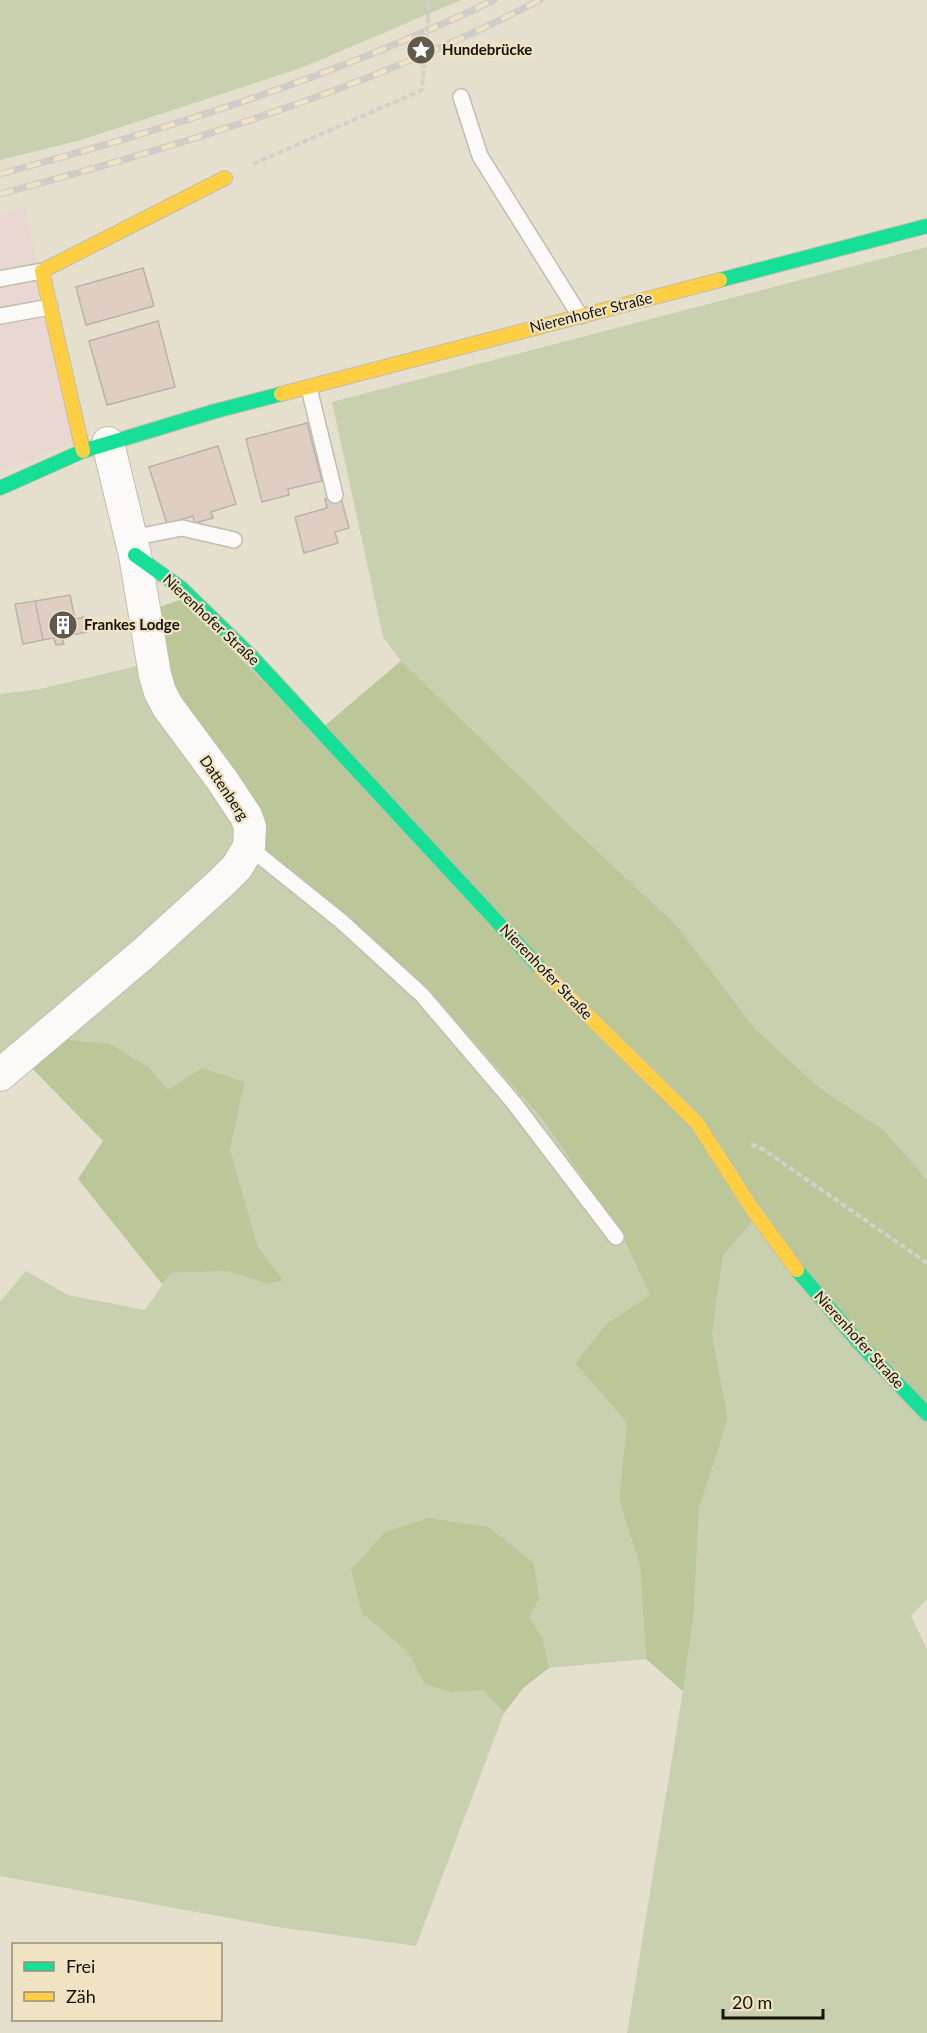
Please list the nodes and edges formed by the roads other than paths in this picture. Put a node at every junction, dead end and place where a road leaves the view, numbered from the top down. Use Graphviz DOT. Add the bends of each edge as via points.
graph roads {
  1 [pos="461,97"];
  2 [pos="225,178"];
  3 [pos="927,226"];
  4 [pos="42,271"];
  5 [pos="0,279"];
  6 [pos="50,307"];
  7 [pos="0,316"];
  8 [pos="580,316"];
  9 [pos="309,388"];
  10 [pos="95,447"];
  11 [pos="0,488"];
  12 [pos="335,495"];
  13 [pos="234,540"];
  14 [pos="133,546"];
  15 [pos="249,847"];
  16 [pos="0,1075"];
  17 [pos="616,1237"];
  18 [pos="927,1414"];
  1 -- 8 [label="lane" via="480,156"];
  2 -- 4 [label="street"];
  3 -- 8 [label="street, Nierenhofer Straße"];
  4 -- 5 [label="lane"];
  4 -- 6 [label="street"];
  6 -- 7 [label="lane"];
  6 -- 10 [label="street"];
  8 -- 9 [label="street, Nierenhofer Straße"];
  9 -- 10 [label="street, Nierenhofer Straße"];
  9 -- 12 [label="lane"];
  10 -- 11 [label="street, Nierenhofer Straße"];
  10 -- 14 [label="street, Dattenberg"];
  13 -- 14 [label="lane" via="183,528"];
  14 -- 15 [label="street, Dattenberg" via="160,692 246,816"];
  14 -- 18 [label="street, Nierenhofer Straße" via="251,656 542,970 697,1123 759,1219 805,1279 879,1366"];
  15 -- 16 [label="street" via="237,867 144,953"];
  15 -- 17 [label="lane" via="341,921 422,995 514,1103"];
}
